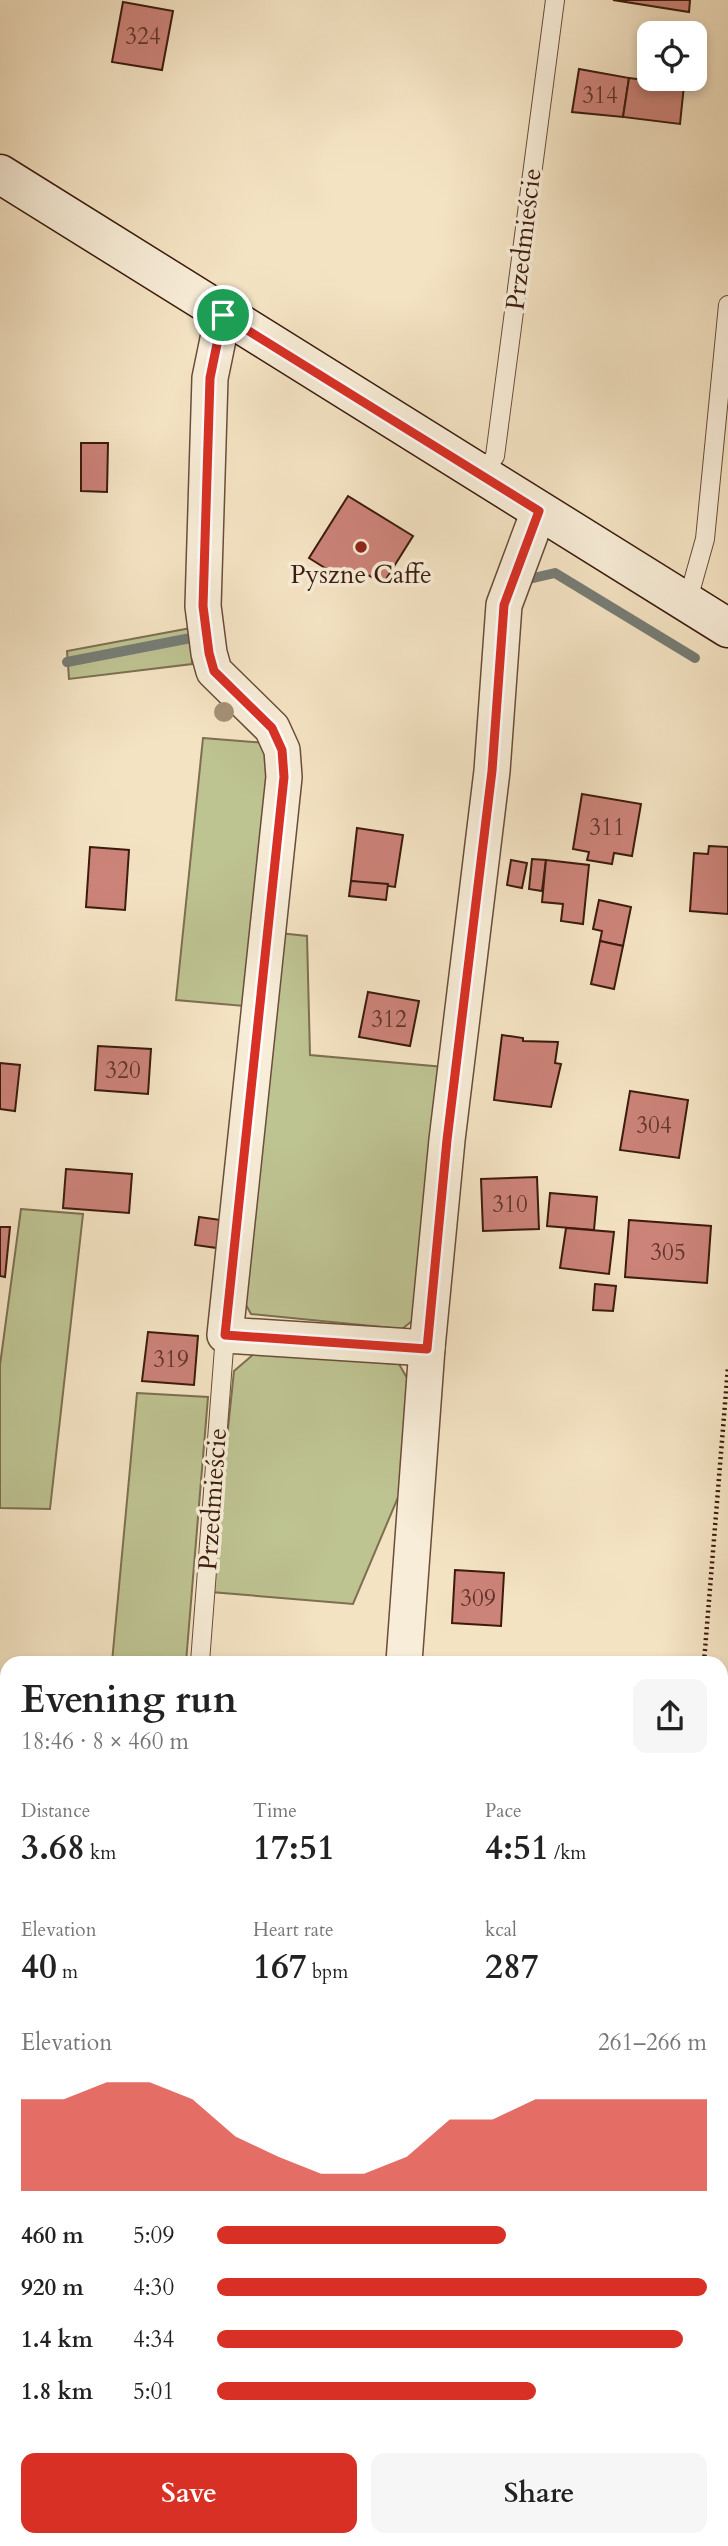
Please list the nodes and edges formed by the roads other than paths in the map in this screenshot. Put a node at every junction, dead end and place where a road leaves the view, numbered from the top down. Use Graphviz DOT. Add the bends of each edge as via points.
graph roads {
  1 [pos="555,0"];
  2 [pos="0,174"];
  3 [pos="728,305"];
  4 [pos="223,315"];
  5 [pos="482,475"];
  6 [pos="539,511"];
  7 [pos="687,603"];
  8 [pos="728,628"];
  9 [pos="225,1335"];
  10 [pos="427,1349"];
  11 [pos="200,1656"];
  12 [pos="404,1656"];
  1 -- 5 [label="lane, Przedmieście" via="495,456"];
  2 -- 4 [label="main road"];
  3 -- 7 [label="lane" via="705,539"];
  4 -- 5 [label="main road"];
  4 -- 9 [label="street, Przedmieście" via="210,378 203,606 209,653 214,671 272,728 282,750 284,777"];
  5 -- 6 [label="main road"];
  6 -- 7 [label="main road"];
  6 -- 10 [label="street" via="504,605 492,771"];
  7 -- 8 [label="main road"];
  9 -- 10 [label="street"];
  9 -- 11 [label="lane, Przedmieście"];
  10 -- 12 [label="street"];
}
